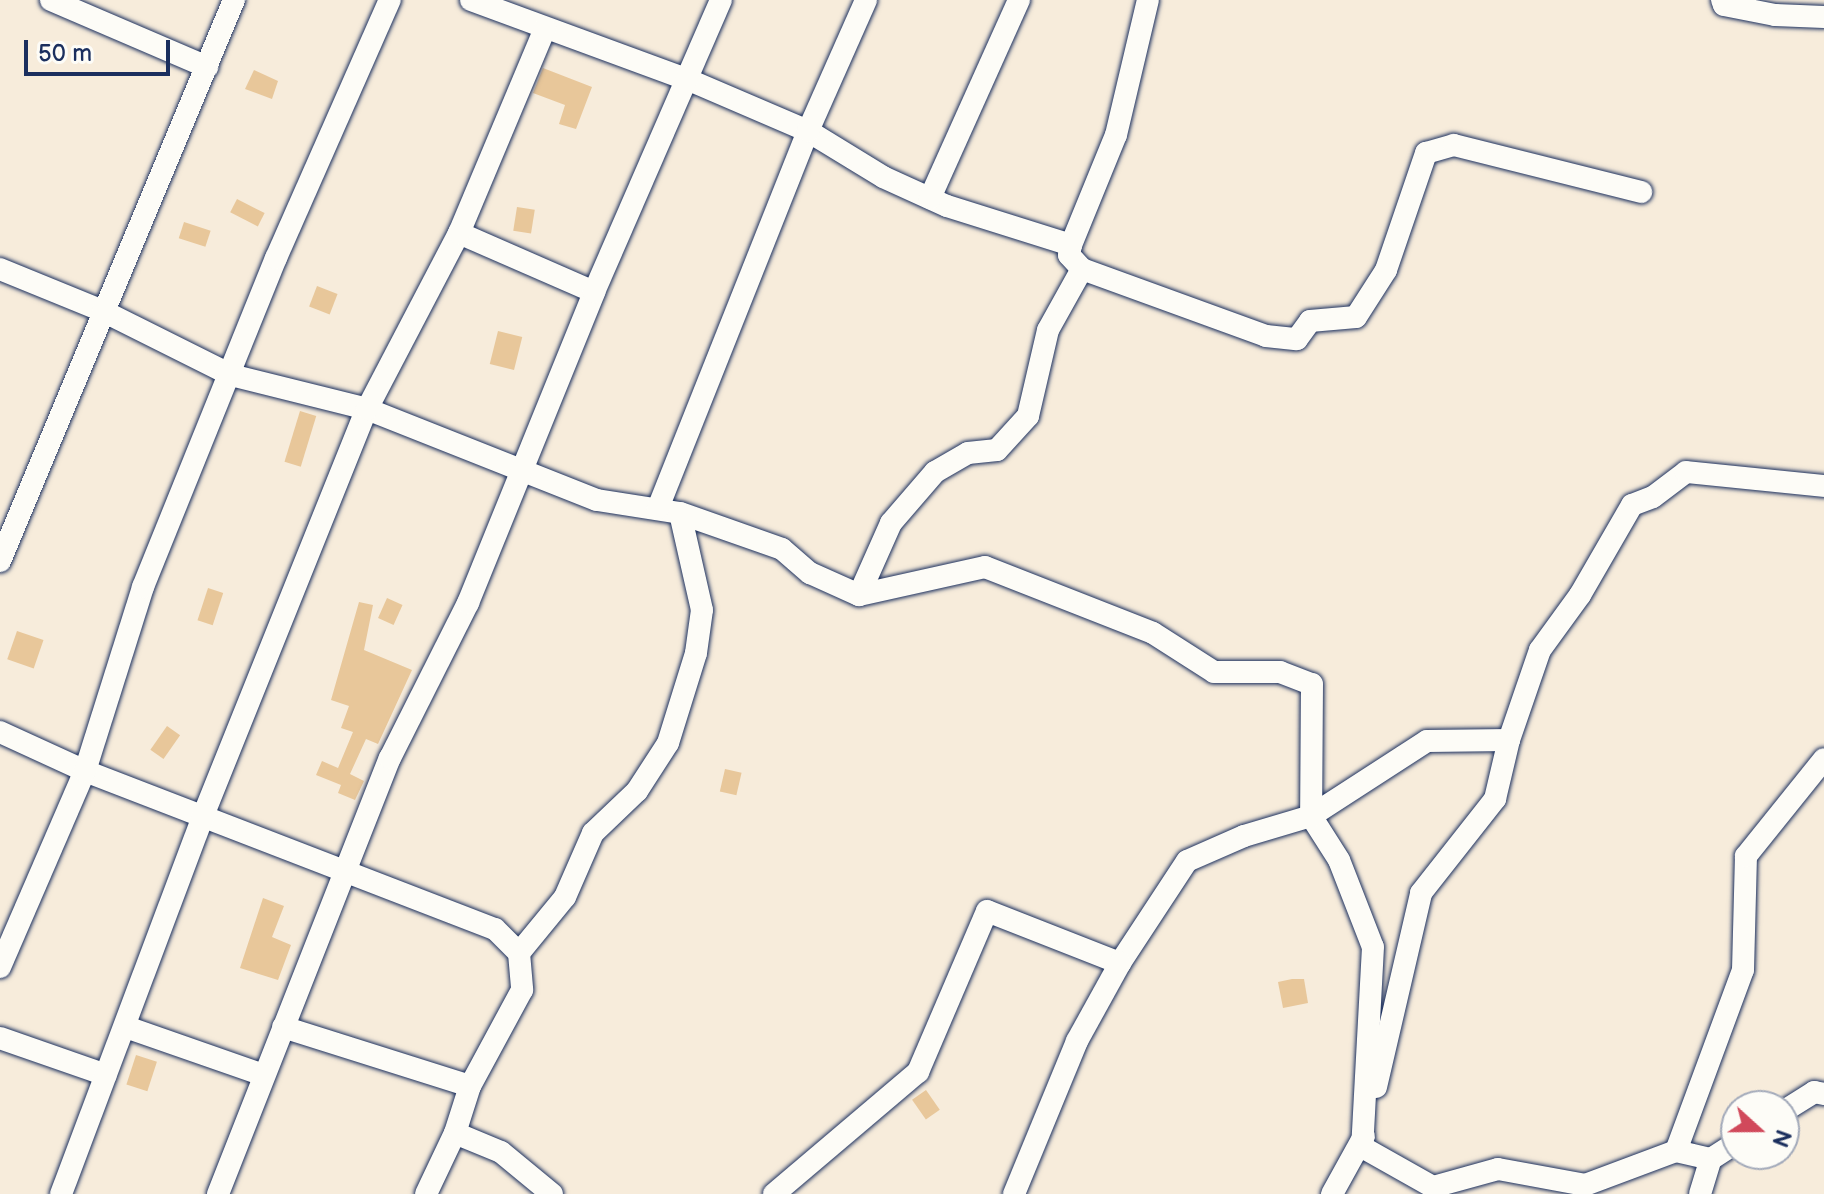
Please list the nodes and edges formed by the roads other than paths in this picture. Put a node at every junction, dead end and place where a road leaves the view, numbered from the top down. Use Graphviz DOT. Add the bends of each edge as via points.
graph roads {
  1 [pos="51,0"];
  2 [pos="234,0"];
  3 [pos="390,0"];
  4 [pos="471,0"];
  5 [pos="721,0"];
  6 [pos="866,0"];
  7 [pos="1019,0"];
  8 [pos="1148,0"];
  9 [pos="1722,0"];
  10 [pos="74,4"];
  11 [pos="1824,17"];
  12 [pos="545,28"];
  13 [pos="207,67"];
  14 [pos="689,80"];
  15 [pos="808,131"];
  16 [pos="1641,192"];
  17 [pos="930,198"];
  18 [pos="459,233"];
  19 [pos="1071,245"];
  20 [pos="0,269"];
  21 [pos="1082,269"];
  22 [pos="594,292"];
  23 [pos="103,311"];
  24 [pos="231,375"];
  25 [pos="367,409"];
  26 [pos="521,469"];
  27 [pos="1824,486"];
  28 [pos="669,510"];
  29 [pos="0,561"];
  30 [pos="859,595"];
  31 [pos="0,732"];
  32 [pos="1509,740"];
  33 [pos="1824,759"];
  34 [pos="85,771"];
  35 [pos="203,816"];
  36 [pos="1311,816"];
  37 [pos="347,869"];
  38 [pos="519,953"];
  39 [pos="1120,963"];
  40 [pos="0,967"];
  41 [pos="126,1027"];
  42 [pos="283,1027"];
  43 [pos="0,1038"];
  44 [pos="106,1075"];
  45 [pos="264,1075"];
  46 [pos="470,1086"];
  47 [pos="1824,1094"];
  48 [pos="1800,1101"];
  49 [pos="455,1133"];
  50 [pos="1362,1147"];
  51 [pos="1676,1151"];
  52 [pos="1720,1153"];
  53 [pos="1711,1159"];
  54 [pos="61,1194"];
  55 [pos="218,1194"];
  56 [pos="426,1194"];
  57 [pos="552,1194"];
  58 [pos="774,1194"];
  59 [pos="1014,1194"];
  60 [pos="1332,1194"];
  61 [pos="1700,1194"];
  1 -- 10 [label="street"];
  2 -- 13 [label="street"];
  3 -- 24 [label="street" via="276,258"];
  4 -- 12 [label="street"];
  5 -- 14 [label="street"];
  6 -- 15 [label="street"];
  7 -- 17 [label="street"];
  8 -- 19 [label="street" via="1116,135"];
  9 -- 11 [label="street" via="1724,5 1775,15"];
  10 -- 13 [label="street"];
  12 -- 14 [label="street"];
  12 -- 18 [label="street"];
  13 -- 23 [label="street"];
  14 -- 15 [label="street"];
  14 -- 22 [label="street"];
  15 -- 17 [label="street" via="883,177"];
  15 -- 28 [label="street"];
  16 -- 21 [label="street" via="1454,145 1426,153 1386,270 1356,317 1310,321 1297,339 1266,336"];
  17 -- 19 [label="street"];
  18 -- 22 [label="street"];
  18 -- 25 [label="street"];
  19 -- 21 [label="street" via="1069,255"];
  20 -- 23 [label="street"];
  21 -- 30 [label="street" via="1048,330 1028,416 997,450 968,453 935,472 891,523"];
  22 -- 26 [label="street"];
  23 -- 24 [label="street"];
  23 -- 29 [label="street"];
  24 -- 25 [label="street"];
  24 -- 34 [label="street" via="143,587"];
  25 -- 26 [label="street"];
  25 -- 35 [label="street"];
  26 -- 28 [label="street" via="597,500"];
  26 -- 37 [label="street" via="468,603 390,758"];
  27 -- 32 [label="street" via="1686,472 1653,497 1632,505 1580,595 1540,650"];
  28 -- 30 [label="street" via="782,549 810,573"];
  28 -- 38 [label="street" via="702,610 696,653 668,743 637,791 593,833 565,897"];
  30 -- 36 [label="street" via="985,567 1153,633 1214,672 1280,672 1312,684"];
  31 -- 34 [label="street"];
  32 -- 36 [label="street" via="1427,741"];
  32 -- 50 [label="street" via="1495,799 1421,893"];
  33 -- 51 [label="street" via="1746,856 1743,970"];
  34 -- 35 [label="street"];
  34 -- 40 [label="street"];
  35 -- 37 [label="street"];
  35 -- 41 [label="street"];
  36 -- 39 [label="street" via="1244,836 1187,861"];
  36 -- 50 [label="street" via="1339,860 1373,947"];
  37 -- 38 [label="street" via="495,929"];
  37 -- 42 [label="street"];
  38 -- 46 [label="street" via="522,990"];
  39 -- 58 [label="street" via="987,911 918,1072"];
  39 -- 59 [label="street" via="1077,1041"];
  41 -- 44 [label="street"];
  41 -- 45 [label="street"];
  42 -- 45 [label="street"];
  42 -- 46 [label="street"];
  43 -- 44 [label="street"];
  44 -- 54 [label="street"];
  45 -- 55 [label="street"];
  46 -- 49 [label="street"];
  47 -- 48 [label="street" via="1814,1092"];
  49 -- 56 [label="street"];
  49 -- 57 [label="street" via="501,1152"];
  50 -- 51 [label="street" via="1433,1187 1498,1169 1585,1185"];
  50 -- 60 [label="street"];
  51 -- 53 [label="street"];
  52 -- 53 [label="street"];
  53 -- 61 [label="street"];
}
